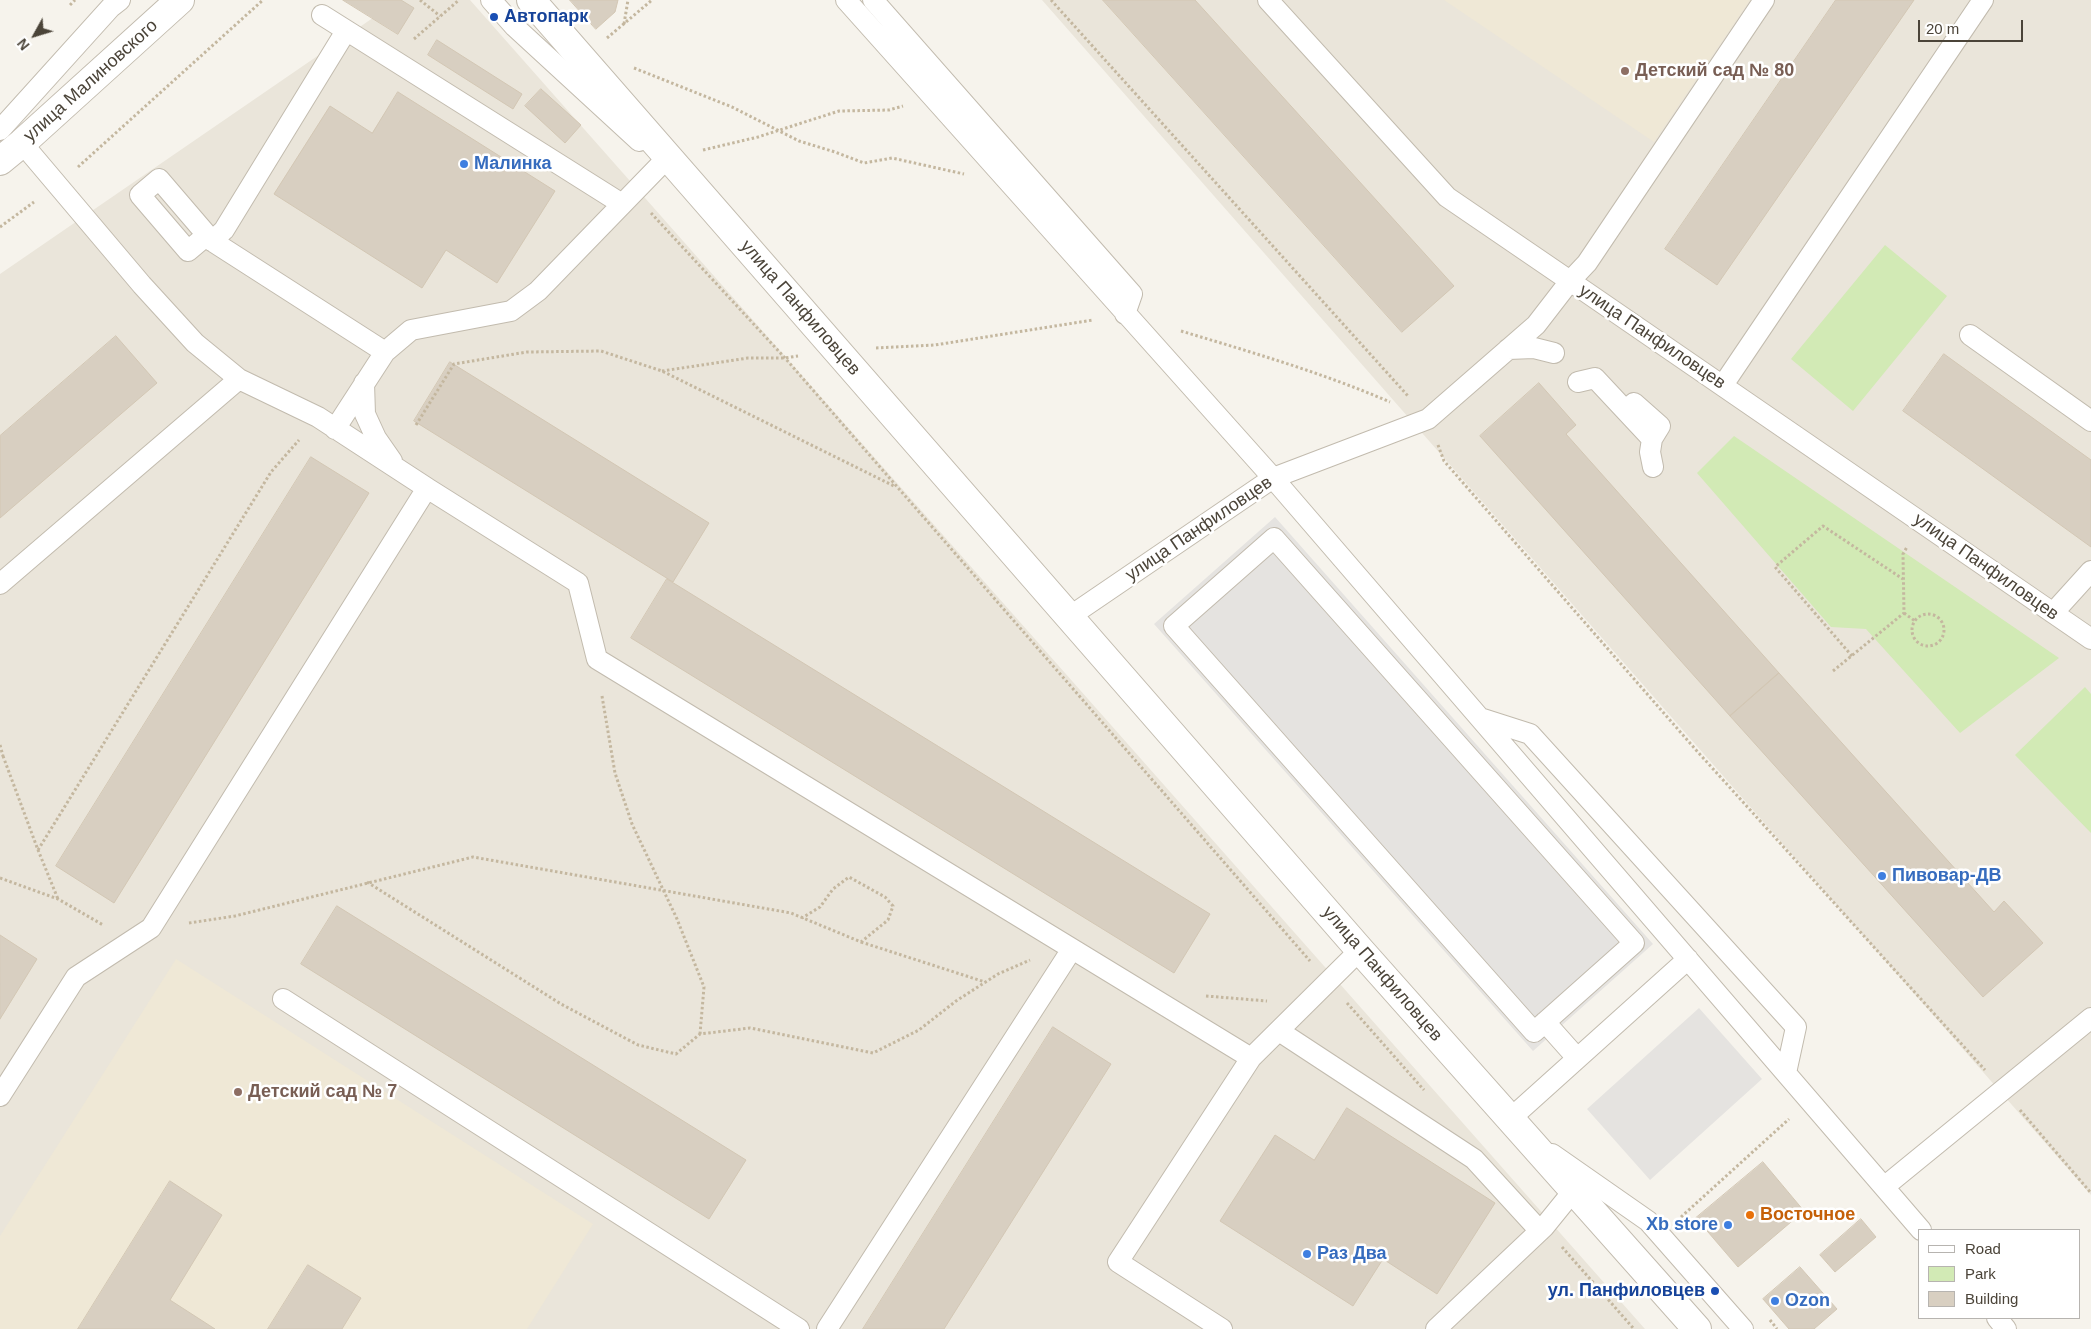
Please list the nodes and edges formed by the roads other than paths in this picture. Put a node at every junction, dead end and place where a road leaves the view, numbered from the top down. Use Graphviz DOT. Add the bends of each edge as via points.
graph roads {
  1 [pos="120,0"];
  2 [pos="180,0"];
  3 [pos="491,0"];
  4 [pos="531,0"];
  5 [pos="846,0"];
  6 [pos="873,0"];
  7 [pos="1268,0"];
  8 [pos="1764,0"];
  9 [pos="1983,0"];
  10 [pos="322,16"];
  11 [pos="346,31"];
  12 [pos="11,137"];
  13 [pos="666,159"];
  14 [pos="0,160"];
  15 [pos="628,198"];
  16 [pos="1564,288"];
  17 [pos="1125,314"];
  18 [pos="1541,318"];
  19 [pos="1970,335"];
  20 [pos="1508,349"];
  21 [pos="385,352"];
  22 [pos="239,379"];
  23 [pos="1587,380"];
  24 [pos="364,383"];
  25 [pos="1722,385"];
  26 [pos="2091,421"];
  27 [pos="335,429"];
  28 [pos="1653,466"];
  29 [pos="398,469"];
  30 [pos="1272,478"];
  31 [pos="428,488"];
  32 [pos="2091,571"];
  33 [pos="0,584"];
  34 [pos="2053,613"];
  35 [pos="1068,617"];
  36 [pos="2091,639"];
  37 [pos="1480,718"];
  38 [pos="1072,950"];
  39 [pos="1360,950"];
  40 [pos="1688,959"];
  41 [pos="283,998"];
  42 [pos="2091,1018"];
  43 [pos="1545,1022"];
  44 [pos="1279,1031"];
  45 [pos="1251,1058"];
  46 [pos="1577,1058"];
  47 [pos="1786,1073"];
  48 [pos="0,1096"];
  49 [pos="1518,1128"];
  50 [pos="1884,1187"];
  51 [pos="1574,1190"];
  52 [pos="1542,1228"];
  53 [pos="1920,1229"];
  54 [pos="1998,1319"];
  55 [pos="799,1329"];
  56 [pos="827,1329"];
  57 [pos="1222,1329"];
  58 [pos="1436,1329"];
  59 [pos="1697,1329"];
  60 [pos="1743,1329"];
  61 [pos="2006,1329"];
  1 -- 12 [label="lane" via="111,7"];
  2 -- 12 [label="street, улица Малиновского"];
  3 -- 13 [label="lane" via="515,27"];
  4 -- 13 [label="street, улица Панфиловцев"];
  5 -- 17 [label="lane"];
  6 -- 17 [label="lane" via="1132,294"];
  7 -- 16 [label="lane" via="1448,197"];
  8 -- 16 [label="lane, улица Панфиловцев" via="1587,263"];
  9 -- 25 [label="lane"];
  10 -- 11 [label="lane"];
  11 -- 15 [label="lane"];
  11 -- 21 [label="lane" via="224,230 209,238"];
  12 -- 14 [label="street, улица Малиновского"];
  12 -- 22 [label="lane" via="195,343"];
  13 -- 15 [label="lane"];
  13 -- 35 [label="street, улица Панфиловцев" via="710,204"];
  15 -- 21 [label="lane" via="538,292 511,311 411,330"];
  16 -- 18 [label="lane, улица Панфиловцев"];
  16 -- 25 [label="lane, улица Панфиловцев" via="1593,296"];
  17 -- 30 [label="lane"];
  18 -- 20 [label="lane, улица Панфиловцев"];
  18 -- 20 [label="lane" via="1549,346"];
  19 -- 26 [label="lane"];
  20 -- 30 [label="lane, улица Панфиловцев" via="1428,419"];
  21 -- 24 [label="lane"];
  22 -- 27 [label="lane"];
  22 -- 33 [label="lane"];
  23 -- 28 [label="lane" via="1652,439"];
  24 -- 27 [label="lane"];
  24 -- 29 [label="lane" via="364,414"];
  25 -- 34 [label="lane, улица Панфиловцев"];
  27 -- 29 [label="lane"];
  29 -- 31 [label="lane"];
  30 -- 35 [label="lane, улица Панфиловцев"];
  30 -- 37 [label="lane"];
  31 -- 38 [label="lane" via="578,583 597,658"];
  31 -- 48 [label="lane" via="151,928 76,976"];
  32 -- 34 [label="lane"];
  34 -- 36 [label="lane, улица Панфиловцев"];
  35 -- 39 [label="street, улица Панфиловцев"];
  37 -- 40 [label="lane"];
  37 -- 47 [label="lane" via="1530,734 1796,1027"];
  38 -- 45 [label="lane"];
  38 -- 56 [label="lane"];
  39 -- 44 [label="lane"];
  39 -- 49 [label="street, улица Панфиловцев"];
  40 -- 46 [label="lane"];
  40 -- 47 [label="lane"];
  41 -- 55 [label="lane"];
  42 -- 50 [label="lane"];
  43 -- 43 [label="lane" via="1534,1032 1174,626 1274,538 1634,943"];
  43 -- 46 [label="lane"];
  44 -- 45 [label="lane"];
  44 -- 52 [label="lane" via="1474,1159"];
  45 -- 57 [label="lane" via="1118,1262"];
  46 -- 49 [label="lane"];
  47 -- 50 [label="lane"];
  49 -- 51 [label="street, улица Панфиловцев"];
  49 -- 60 [label="lane" via="1648,1221"];
  50 -- 53 [label="lane"];
  51 -- 52 [label="lane"];
  51 -- 59 [label="street, улица Панфиловцев"];
  52 -- 58 [label="lane"];
  54 -- 61 [label="lane"];
}
